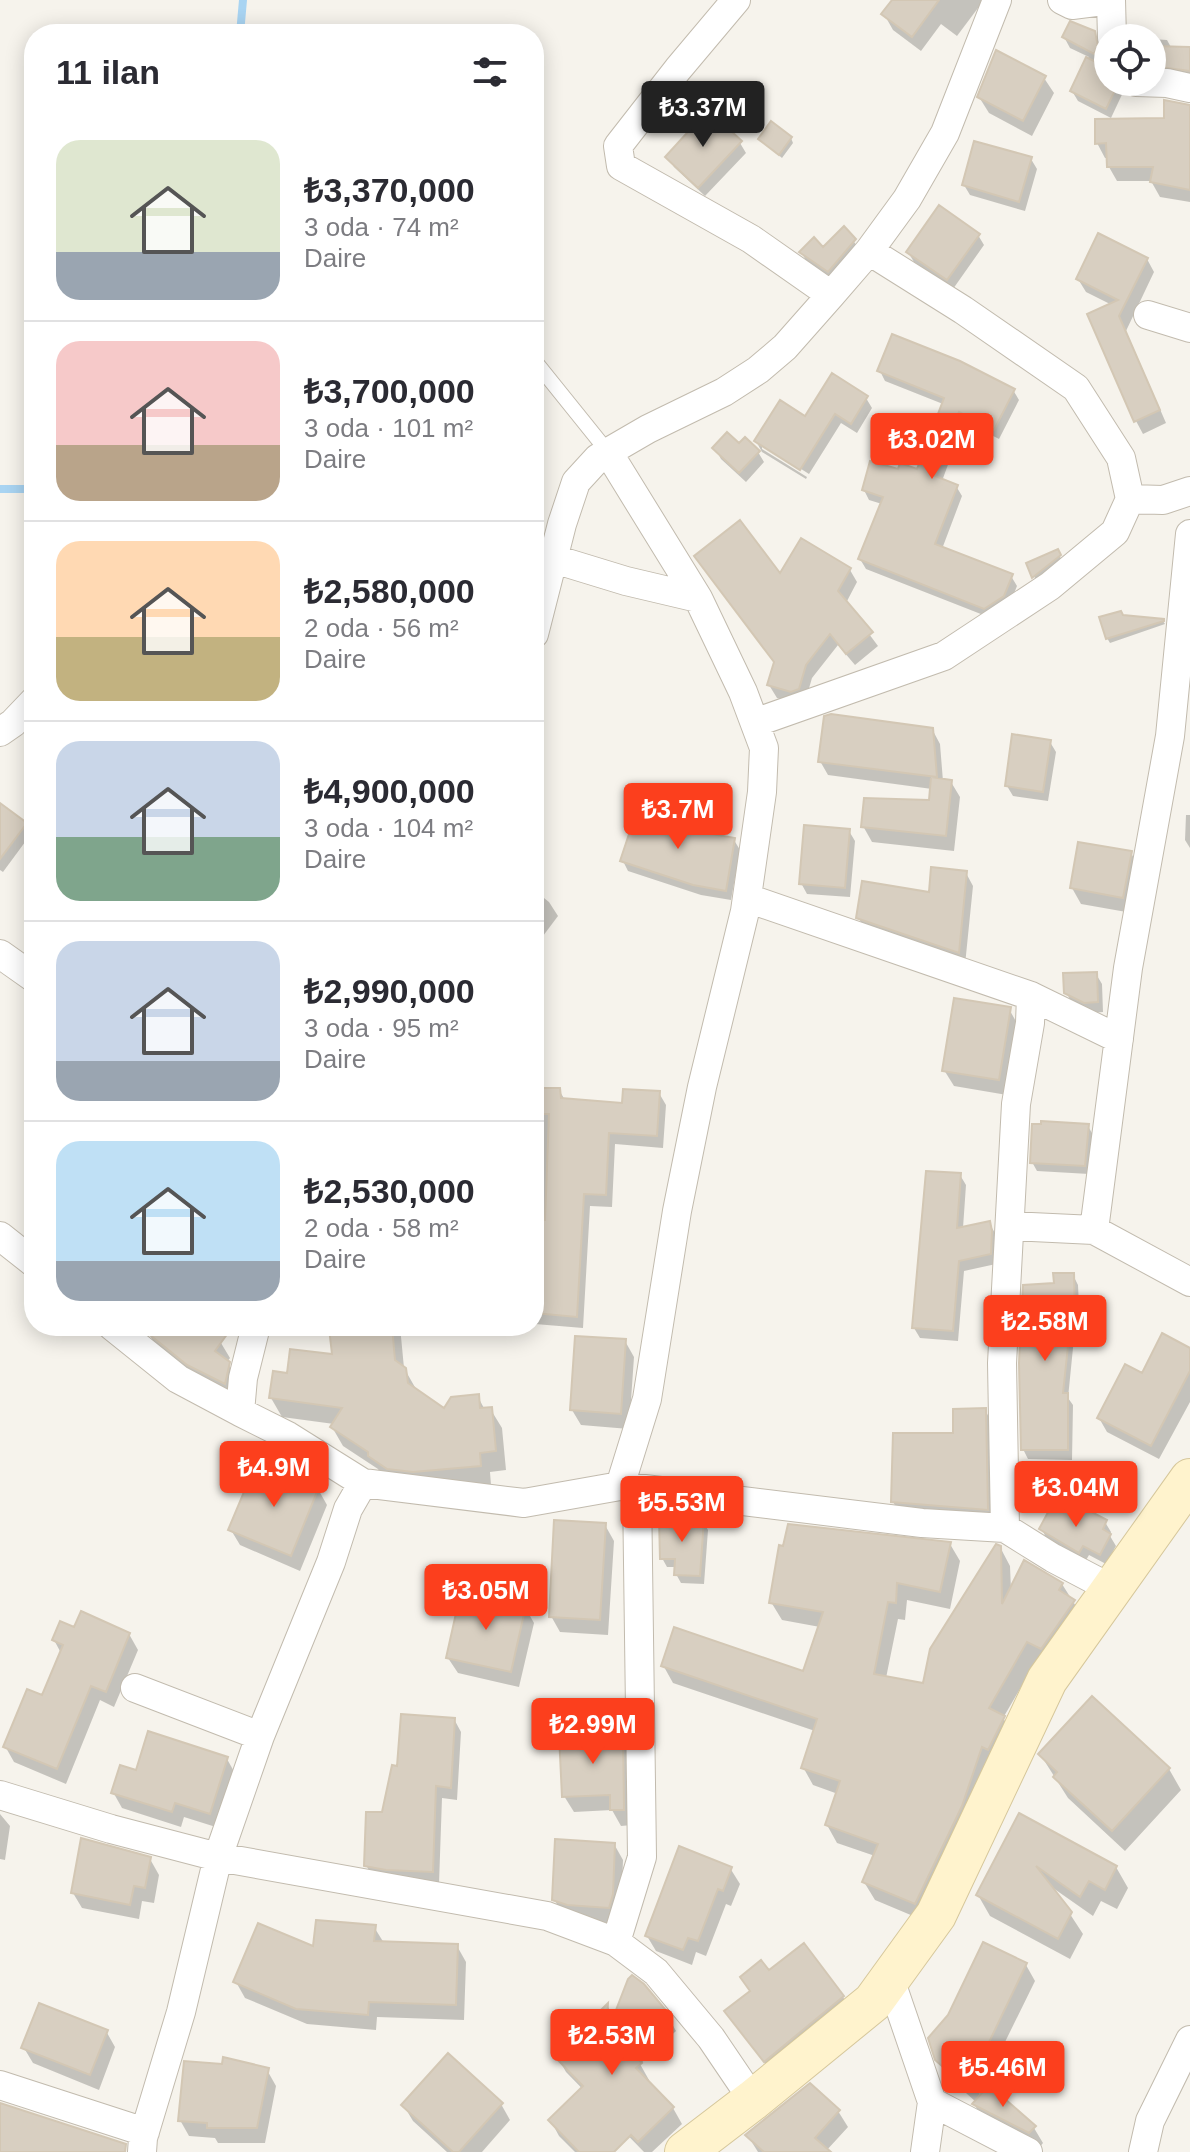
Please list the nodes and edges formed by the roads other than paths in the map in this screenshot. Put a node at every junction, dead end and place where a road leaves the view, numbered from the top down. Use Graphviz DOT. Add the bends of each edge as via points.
graph roads {
  1 [pos="736,0"];
  2 [pos="997,0"];
  3 [pos="1062,0"];
  4 [pos="1111,0"];
  5 [pos="1112,24"];
  6 [pos="1166,83"];
  7 [pos="1190,88"];
  8 [pos="869,251"];
  9 [pos="831,295"];
  10 [pos="1148,315"];
  11 [pos="1190,328"];
  12 [pos="544,372"];
  13 [pos="608,452"];
  14 [pos="1190,491"];
  15 [pos="1130,499"];
  16 [pos="1190,534"];
  17 [pos="554,559"];
  18 [pos="544,596"];
  19 [pos="698,598"];
  20 [pos="757,722"];
  21 [pos="747,898"];
  22 [pos="0,954"];
  23 [pos="24,971"];
  24 [pos="1031,996"];
  25 [pos="1119,1039"];
  26 [pos="1011,1226"];
  27 [pos="1094,1230"];
  28 [pos="0,1236"];
  29 [pos="24,1255"];
  30 [pos="1190,1282"];
  31 [pos="124,1336"];
  32 [pos="254,1336"];
  33 [pos="240,1412"];
  34 [pos="1190,1479"];
  35 [pos="363,1483"];
  36 [pos="628,1487"];
  37 [pos="1005,1528"];
  38 [pos="1112,1589"];
  39 [pos="135,1688"];
  40 [pos="260,1736"];
  41 [pos="0,1795"];
  42 [pos="218,1857"];
  43 [pos="616,1942"];
  44 [pos="890,1979"];
  45 [pos="1190,2040"];
  46 [pos="0,2085"];
  47 [pos="753,2100"];
  48 [pos="932,2102"];
  49 [pos="143,2142"];
  50 [pos="685,2152"];
  51 [pos="925,2152"];
  52 [pos="1028,2152"];
  53 [pos="1143,2152"];
  1 -- 9 [label="street" via="618,146 621,166 751,239"];
  2 -- 8 [label="street" via="945,133"];
  3 -- 4 [label="street" via="1072,5"];
  4 -- 5 [label="street"];
  6 -- 7 [label="street"];
  8 -- 9 [label="street"];
  8 -- 15 [label="street" via="1076,388 1121,458"];
  9 -- 13 [label="street" via="758,370"];
  10 -- 11 [label="street"];
  12 -- 13 [label="lane"];
  13 -- 17 [label="street" via="576,482"];
  13 -- 19 [label="street"];
  14 -- 15 [label="street" via="1163,500"];
  15 -- 20 [label="street" via="1115,532 1050,586 944,656"];
  16 -- 25 [label="street" via="1170,736"];
  17 -- 18 [label="street"];
  17 -- 19 [label="street"];
  19 -- 20 [label="street"];
  20 -- 21 [label="street" via="764,762"];
  21 -- 24 [label="street"];
  21 -- 36 [label="street" via="702,1087"];
  22 -- 23 [label="street"];
  24 -- 25 [label="street"];
  24 -- 26 [label="street" via="1016,1104"];
  25 -- 27 [label="street"];
  26 -- 27 [label="street"];
  26 -- 37 [label="street" via="1002,1363"];
  27 -- 30 [label="street"];
  28 -- 29 [label="street"];
  31 -- 33 [label="street" via="178,1379"];
  32 -- 33 [label="street"];
  33 -- 35 [label="street"];
  34 -- 38 [label="street"];
  35 -- 36 [label="street" via="524,1503"];
  35 -- 40 [label="street" via="348,1509"];
  36 -- 37 [label="street" via="922,1523"];
  36 -- 43 [label="street" via="642,1857"];
  37 -- 38 [label="street"];
  38 -- 44 [label="street" via="1047,1680 936,1915"];
  39 -- 40 [label="street"];
  40 -- 42 [label="street"];
  41 -- 42 [label="street"];
  42 -- 43 [label="street" via="547,1916"];
  42 -- 49 [label="street"];
  43 -- 47 [label="street" via="656,1972"];
  44 -- 47 [label="street" via="873,2002"];
  44 -- 48 [label="street"];
  45 -- 53 [label="street" via="1150,2121"];
  46 -- 49 [label="street"];
  47 -- 50 [label="street"];
  48 -- 51 [label="street"];
  48 -- 52 [label="street"];
}
